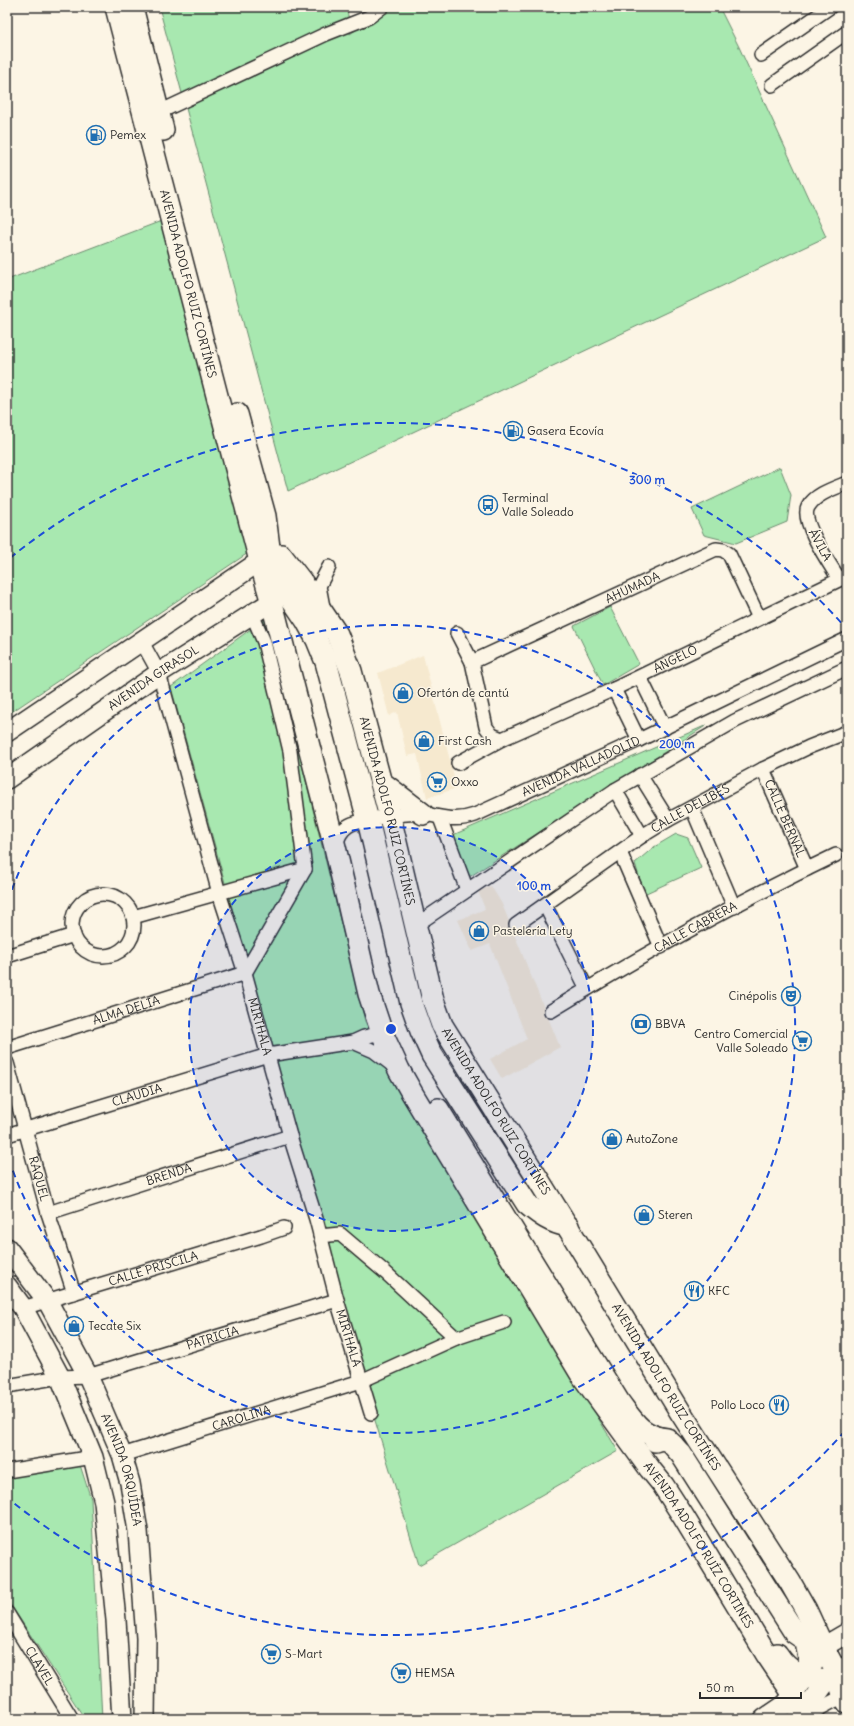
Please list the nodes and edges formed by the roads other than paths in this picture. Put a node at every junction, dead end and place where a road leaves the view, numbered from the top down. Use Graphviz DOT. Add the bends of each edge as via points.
graph roads {
  1 [pos="116,7"];
  2 [pos="132,7"];
  3 [pos="382,7"];
  4 [pos="830,7"];
  5 [pos="847,32"];
  6 [pos="761,55"];
  7 [pos="772,85"];
  8 [pos="152,116"];
  9 [pos="847,483"];
  10 [pos="271,560"];
  11 [pos="329,567"];
  12 [pos="843,578"];
  13 [pos="285,594"];
  14 [pos="252,614"];
  15 [pos="759,618"];
  16 [pos="330,623"];
  17 [pos="457,633"];
  18 [pos="847,639"];
  19 [pos="142,642"];
  20 [pos="472,662"];
  21 [pos="847,668"];
  22 [pos="159,673"];
  23 [pos="640,677"];
  24 [pos="614,689"];
  25 [pos="665,728"];
  26 [pos="7,732"];
  27 [pos="847,732"];
  28 [pos="502,739"];
  29 [pos="639,740"];
  30 [pos="458,763"];
  31 [pos="763,769"];
  32 [pos="640,775"];
  33 [pos="7,779"];
  34 [pos="380,781"];
  35 [pos="615,790"];
  36 [pos="692,808"];
  37 [pos="432,816"];
  38 [pos="390,817"];
  39 [pos="368,820"];
  40 [pos="668,820"];
  41 [pos="642,836"];
  42 [pos="338,839"];
  43 [pos="620,852"];
  44 [pos="836,855"];
  45 [pos="305,869"];
  46 [pos="807,869"];
  47 [pos="467,890"];
  48 [pos="219,893"];
  49 [pos="545,904"];
  50 [pos="734,907"];
  51 [pos="133,917"];
  52 [pos="416,925"];
  53 [pos="516,925"];
  54 [pos="74,935"];
  55 [pos="661,947"];
  56 [pos="7,956"];
  57 [pos="245,973"];
  58 [pos="587,989"];
  59 [pos="552,1011"];
  60 [pos="385,1039"];
  61 [pos="353,1042"];
  62 [pos="7,1048"];
  63 [pos="268,1055"];
  64 [pos="7,1063"];
  65 [pos="399,1070"];
  66 [pos="25,1129"];
  67 [pos="7,1134"];
  68 [pos="290,1136"];
  69 [pos="48,1213"];
  70 [pos="568,1226"];
  71 [pos="284,1228"];
  72 [pos="320,1236"];
  73 [pos="7,1248"];
  74 [pos="8,1288"];
  75 [pos="74,1293"];
  76 [pos="337,1300"];
  77 [pos="48,1302"];
  78 [pos="23,1308"];
  79 [pos="504,1322"];
  80 [pos="456,1338"];
  81 [pos="581,1374"];
  82 [pos="88,1376"];
  83 [pos="60,1377"];
  84 [pos="361,1381"];
  85 [pos="7,1386"];
  86 [pos="371,1413"];
  87 [pos="661,1439"];
  88 [pos="122,1455"];
  89 [pos="93,1457"];
  90 [pos="649,1462"];
  91 [pos="7,1471"];
  92 [pos="766,1543"];
  93 [pos="761,1581"];
  94 [pos="7,1614"];
  95 [pos="847,1633"];
  96 [pos="801,1638"];
  97 [pos="823,1647"];
  98 [pos="796,1678"];
  99 [pos="842,1684"];
  100 [pos="804,1717"];
  101 [pos="72,1719"];
  102 [pos="122,1719"];
  103 [pos="145,1719"];
  104 [pos="764,1719"];
  1 -- 8 [label="main road, AVENIDA ADOLFO RUIZ CORTÍNES"];
  2 -- 8 [label="main road"];
  3 -- 8 [label="street" via="369,17 326,34"];
  4 -- 6 [label="street"];
  5 -- 7 [label="street"];
  8 -- 10 [label="main road" via="207,302 265,516"];
  8 -- 10 [label="main road, AVENIDA ADOLFO RUIZ CORTÍNES" via="254,537"];
  9 -- 12 [label="street, ÁVILA" via="814,500 807,508 809,527"];
  10 -- 13 [label="main road, AVENIDA ADOLFO RUIZ CORTÍNES"];
  10 -- 13 [label="main road, AVENIDA ADOLFO RUIZ CORTÍNES"];
  10 -- 19 [label="street"];
  11 -- 16 [label="street" via="319,586 323,608"];
  12 -- 15 [label="street, ÁNGELO"];
  13 -- 14 [label="street, AVENIDA GIRASOL"];
  13 -- 16 [label="main road, AVENIDA ADOLFO RUIZ CORTÍNES"];
  13 -- 39 [label="main road" via="306,620 326,662"];
  13 -- 42 [label="main road, AVENIDA ADOLFO RUIZ CORTÍNES"];
  14 -- 22 [label="street, AVENIDA GIRASOL"];
  14 -- 45 [label="street" via="264,642 290,751"];
  15 -- 20 [label="street, AHUMADA" via="729,554 716,549"];
  15 -- 23 [label="street, ÁNGELO"];
  16 -- 34 [label="main road, AVENIDA ADOLFO RUIZ CORTÍNES" via="337,634 351,671"];
  17 -- 20 [label="street"];
  18 -- 25 [label="street, AVENIDA VALLADOLID"];
  19 -- 22 [label="street, MIRTHALA"];
  19 -- 26 [label="street"];
  20 -- 28 [label="street" via="486,727 492,735"];
  21 -- 32 [label="street" via="747,715"];
  22 -- 33 [label="street, AVENIDA GIRASOL"];
  22 -- 48 [label="street, MIRTHALA"];
  23 -- 24 [label="street, ÁNGELO"];
  23 -- 25 [label="street"];
  24 -- 28 [label="street, ÁNGELO"];
  24 -- 29 [label="street"];
  25 -- 29 [label="street, AVENIDA VALLADOLID"];
  27 -- 31 [label="street, CALLE DELIBES"];
  28 -- 30 [label="street, ÁNGELO"];
  29 -- 37 [label="street, AVENIDA VALLADOLID" via="475,815 465,818"];
  31 -- 36 [label="street, CALLE DELIBES"];
  31 -- 46 [label="street, CALLE BERNAL"];
  32 -- 35 [label="street"];
  32 -- 40 [label="street"];
  34 -- 37 [label="main road"];
  34 -- 38 [label="main road, AVENIDA ADOLFO RUIZ CORTÍNES"];
  35 -- 41 [label="street"];
  35 -- 47 [label="street"];
  36 -- 40 [label="street, CALLE DELIBES"];
  36 -- 50 [label="street"];
  37 -- 38 [label="street, AVENIDA VALLADOLID"];
  37 -- 47 [label="street"];
  38 -- 39 [label="street, AVENIDA VALLADOLID"];
  38 -- 52 [label="main road, AVENIDA ADOLFO RUIZ CORTÍNES"];
  39 -- 42 [label="street, AVENIDA VALLADOLID" via="349,825"];
  39 -- 70 [label="main road" via="411,1003 432,1055 527,1204 541,1216 556,1224"];
  40 -- 41 [label="street, CALLE DELIBES"];
  41 -- 43 [label="street, CALLE DELIBES"];
  42 -- 60 [label="main road, AVENIDA ADOLFO RUIZ CORTÍNES" via="367,987"];
  42 -- 87 [label="main road" via="383,998 395,1033 408,1059 619,1402 636,1425 649,1435"];
  42 -- 90 [label="main road" via="372,981 389,1033 405,1069 588,1368"];
  43 -- 49 [label="street, CALLE DELIBES"];
  43 -- 55 [label="street"];
  44 -- 46 [label="street, CALLE CABRERA"];
  45 -- 48 [label="street"];
  45 -- 57 [label="street"];
  46 -- 50 [label="street, CALLE CABRERA"];
  47 -- 52 [label="street"];
  48 -- 51 [label="street"];
  48 -- 57 [label="street, MIRTHALA"];
  49 -- 53 [label="street, CALLE DELIBES"];
  49 -- 58 [label="street"];
  50 -- 55 [label="street, CALLE CABRERA"];
  51 -- 54 [label="street" via="130,942 117,953 100,956 92,954 84,949"];
  51 -- 54 [label="street" via="129,907 121,899 105,894 89,897 74,913"];
  52 -- 70 [label="main road, AVENIDA ADOLFO RUIZ CORTÍNES" via="437,1015 442,1025"];
  54 -- 56 [label="street"];
  55 -- 58 [label="street, CALLE CABRERA"];
  57 -- 62 [label="street, ALMA DELIA"];
  57 -- 63 [label="street, MIRTHALA"];
  58 -- 59 [label="street, CALLE CABRERA"];
  60 -- 61 [label="street, CLAUDIA" via="364,1037"];
  60 -- 65 [label="main road, AVENIDA ADOLFO RUIZ CORTÍNES"];
  61 -- 63 [label="street, CLAUDIA"];
  61 -- 65 [label="street" via="374,1051"];
  63 -- 66 [label="street, CLAUDIA"];
  63 -- 68 [label="street, MIRTHALA"];
  64 -- 66 [label="street, RAQUEL"];
  65 -- 81 [label="main road, AVENIDA ADOLFO RUIZ CORTÍNES"];
  66 -- 67 [label="street, CLAUDIA"];
  66 -- 69 [label="street, RAQUEL"];
  68 -- 69 [label="street, BRENDA"];
  68 -- 72 [label="street, MIRTHALA"];
  69 -- 75 [label="street, RAQUEL"];
  70 -- 92 [label="main road, AVENIDA ADOLFO RUIZ CORTÍNES" via="681,1413"];
  71 -- 75 [label="street, CALLE PRISCILA"];
  72 -- 76 [label="street, MIRTHALA"];
  72 -- 80 [label="street" via="340,1234"];
  73 -- 77 [label="street, AVENIDA ORQUÍDEA"];
  74 -- 78 [label="street, AVENIDA ORQUÍDEA"];
  75 -- 77 [label="street, CALLE PRISCILA"];
  76 -- 82 [label="street, PATRICIA"];
  76 -- 84 [label="street, MIRTHALA"];
  77 -- 78 [label="street, CALLE PRISCILA"];
  77 -- 82 [label="street, AVENIDA ORQUÍDEA"];
  78 -- 83 [label="street, AVENIDA ORQUÍDEA"];
  79 -- 80 [label="street, CAROLINA"];
  80 -- 84 [label="street, CAROLINA"];
  81 -- 90 [label="main road, AVENIDA ADOLFO RUÍZ CORTINES"];
  82 -- 83 [label="street, PATRICIA"];
  82 -- 88 [label="street, AVENIDA ORQUÍDEA"];
  83 -- 85 [label="street, PATRICIA"];
  83 -- 89 [label="street, AVENIDA ORQUÍDEA"];
  84 -- 86 [label="street, MIRTHALA"];
  84 -- 88 [label="street, CAROLINA"];
  87 -- 90 [label="main road" via="650,1444"];
  87 -- 93 [label="main road" via="667,1439 681,1454"];
  88 -- 103 [label="street, AVENIDA ORQUÍDEA" via="130,1482 138,1531 146,1638"];
  89 -- 91 [label="street"];
  89 -- 102 [label="street, AVENIDA ORQUÍDEA" via="104,1502 116,1620"];
  90 -- 98 [label="main road, AVENIDA ADOLFO RUÍZ CORTINES" via="767,1655"];
  92 -- 93 [label="main road"];
  92 -- 97 [label="main road, AVENIDA ADOLFO RUIZ CORTÍNES" via="806,1610"];
  93 -- 96 [label="main road" via="795,1633"];
  94 -- 101 [label="street, CLAVEL"];
  95 -- 97 [label="street"];
  96 -- 97 [label="main road" via="815,1646"];
  96 -- 98 [label="street" via="806,1663"];
  97 -- 98 [label="street"];
  97 -- 99 [label="main road"];
  98 -- 99 [label="main road"];
  98 -- 100 [label="main road, AVENIDA ADOLFO RUÍZ CORTINES"];
  98 -- 104 [label="street" via="786,1704"];
  99 -- 100 [label="street"];
}
